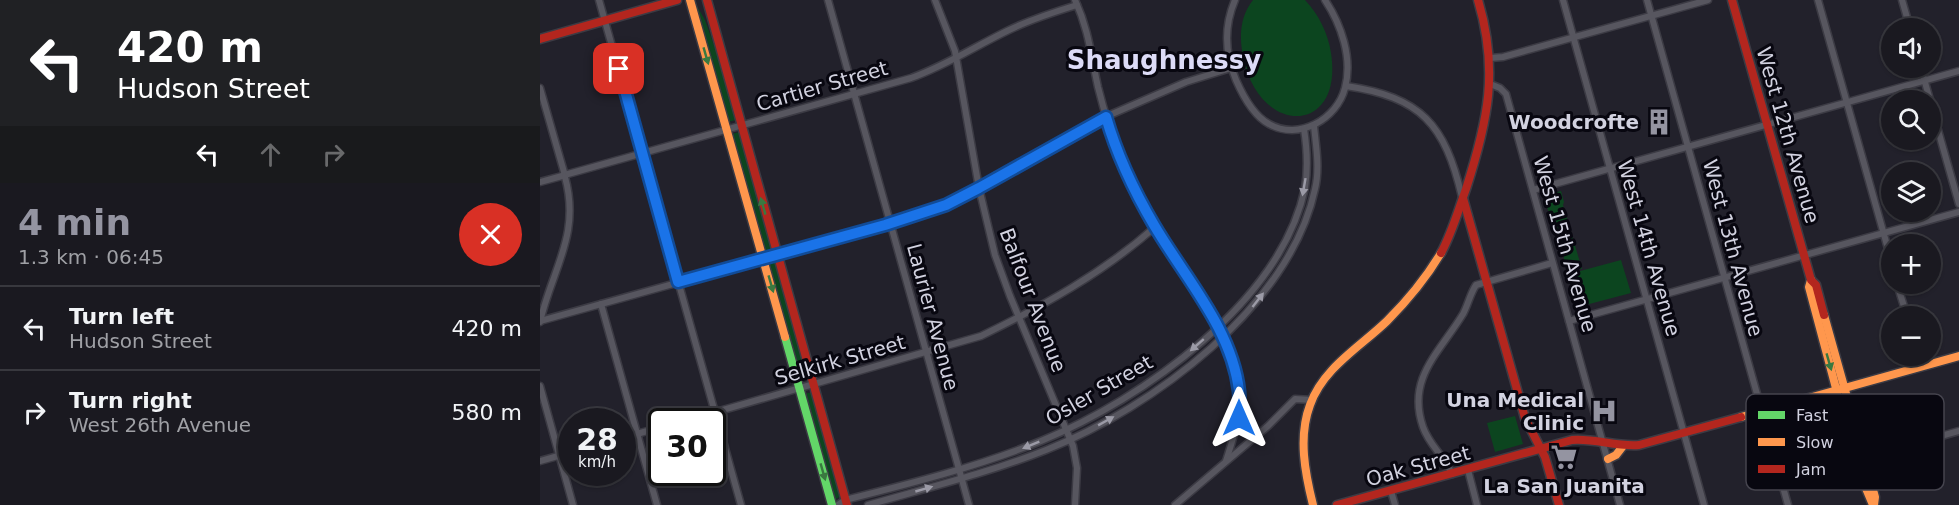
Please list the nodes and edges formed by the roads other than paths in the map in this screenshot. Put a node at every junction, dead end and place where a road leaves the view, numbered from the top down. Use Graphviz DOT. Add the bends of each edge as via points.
graph roads {
  1 [pos="599,0"];
  2 [pos="677,0"];
  3 [pos="690,0"];
  4 [pos="707,0"];
  5 [pos="828,0"];
  6 [pos="935,0"];
  7 [pos="1235,0"];
  8 [pos="1325,0"];
  9 [pos="1478,0"];
  10 [pos="1563,0"];
  11 [pos="1647,0"];
  12 [pos="1708,0"];
  13 [pos="1732,0"];
  14 [pos="1818,0"];
  15 [pos="1902,0"];
  16 [pos="1076,3"];
  17 [pos="1652,16"];
  18 [pos="1907,18"];
  19 [pos="605,21"];
  20 [pos="1574,38"];
  21 [pos="540,39"];
  22 [pos="957,58"];
  23 [pos="1490,58"];
  24 [pos="1231,68"];
  25 [pos="1959,71"];
  26 [pos="1923,78"];
  27 [pos="1924,81"];
  28 [pos="1490,84"];
  29 [pos="1346,86"];
  30 [pos="540,88"];
  31 [pos="1927,90"];
  32 [pos="854,93"];
  33 [pos="1847,103"];
  34 [pos="1106,117"];
  35 [pos="741,125"];
  36 [pos="1768,125"];
  37 [pos="1314,126"];
  38 [pos="727,129"];
  39 [pos="1304,129"];
  40 [pos="1941,140"];
  41 [pos="1688,147"];
  42 [pos="643,153"];
  43 [pos="1610,169"];
  44 [pos="565,175"];
  45 [pos="540,182"];
  46 [pos="979,188"];
  47 [pos="1533,190"];
  48 [pos="1462,198"];
  49 [pos="1959,204"];
  50 [pos="1959,213"];
  51 [pos="890,223"];
  52 [pos="1155,227"];
  53 [pos="1884,234"];
  54 [pos="1881,235"];
  55 [pos="777,254"];
  56 [pos="1804,257"];
  57 [pos="763,258"];
  58 [pos="1552,263"];
  59 [pos="1724,278"];
  60 [pos="1486,281"];
  61 [pos="678,282"];
  62 [pos="1647,300"];
  63 [pos="601,304"];
  64 [pos="1019,318"];
  65 [pos="540,321"];
  66 [pos="1569,321"];
  67 [pos="1218,328"];
  68 [pos="1223,338"];
  69 [pos="926,353"];
  70 [pos="1959,356"];
  71 [pos="1941,361"];
  72 [pos="1921,366"];
  73 [pos="813,385"];
  74 [pos="540,386"];
  75 [pos="800,388"];
  76 [pos="1841,389"];
  77 [pos="1756,394"];
  78 [pos="1823,394"];
  79 [pos="1842,394"];
  80 [pos="1843,394"];
  81 [pos="1312,400"];
  82 [pos="714,408"];
  83 [pos="726,409"];
  84 [pos="1746,415"];
  85 [pos="1067,429"];
  86 [pos="648,431"];
  87 [pos="1959,431"];
  88 [pos="1684,432"];
  89 [pos="637,434"];
  90 [pos="1944,435"];
  91 [pos="1071,439"];
  92 [pos="1603,441"];
  93 [pos="1623,446"];
  94 [pos="558,449"];
  95 [pos="1541,449"];
  96 [pos="726,451"];
  97 [pos="558,456"];
  98 [pos="1608,459"];
  99 [pos="540,461"];
  100 [pos="1226,461"];
  101 [pos="958,468"];
  102 [pos="1468,470"];
  103 [pos="1452,474"];
  104 [pos="961,478"];
  105 [pos="568,486"];
  106 [pos="1391,490"];
  107 [pos="1784,490"];
  108 [pos="1866,490"];
  109 [pos="1873,490"];
  110 [pos="843,504"];
  111 [pos="573,505"];
  112 [pos="657,505"];
  113 [pos="741,505"];
  114 [pos="832,505"];
  115 [pos="867,505"];
  116 [pos="969,505"];
  117 [pos="1075,505"];
  118 [pos="1175,505"];
  119 [pos="1313,505"];
  120 [pos="1336,505"];
  121 [pos="1395,505"];
  122 [pos="1478,505"];
  123 [pos="1559,505"];
  124 [pos="1620,505"];
  125 [pos="1704,505"];
  126 [pos="1788,505"];
  127 [pos="1874,505"];
  1 -- 19 [label="street"];
  2 -- 19 [label="main road"];
  3 -- 38 [label="main road, one-way"];
  4 -- 35 [label="main road"];
  5 -- 32 [label="street, Laurier Avenue"];
  6 -- 22 [label="street, Balfour Avenue"];
  7 -- 24 [label="street" via="1227,35"];
  8 -- 29 [label="street" via="1340,30 1346,55"];
  9 -- 23 [label="main road"];
  10 -- 20 [label="street, West 14th Avenue"];
  11 -- 17 [label="street, West 13th Avenue"];
  12 -- 17 [label="street"];
  13 -- 36 [label="main road, West 12th Avenue"];
  14 -- 33 [label="street"];
  15 -- 18 [label="street"];
  16 -- 22 [label="street, Cartier Street" via="1008,30"];
  16 -- 34 [label="street" via="1090,42"];
  17 -- 20 [label="street"];
  17 -- 41 [label="street, West 13th Avenue"];
  19 -- 21 [label="main road"];
  19 -- 42 [label="street"];
  20 -- 23 [label="street"];
  20 -- 43 [label="street, West 14th Avenue"];
  22 -- 32 [label="street, Cartier Street" via="911,78"];
  22 -- 46 [label="street, Balfour Avenue"];
  23 -- 28 [label="main road"];
  24 -- 34 [label="street" via="1178,85"];
  24 -- 39 [label="street" via="1242,93 1266,123 1277,128"];
  25 -- 27 [label="street"];
  26 -- 27 [label="street"];
  27 -- 31 [label="street"];
  27 -- 33 [label="street"];
  28 -- 47 [label="street, West 15th Avenue" via="1506,94"];
  28 -- 48 [label="main road" via="1480,141"];
  29 -- 37 [label="street" via="1334,110"];
  29 -- 48 [label="street" via="1374,91 1417,109 1438,132 1448,151"];
  30 -- 44 [label="street"];
  32 -- 35 [label="street, Cartier Street"];
  32 -- 51 [label="street, Laurier Avenue"];
  33 -- 36 [label="street"];
  33 -- 53 [label="street"];
  34 -- 46 [label="street"];
  34 -- 52 [label="street" via="1129,179"];
  35 -- 38 [label="street, Cartier Street"];
  55 -- 35 [label="main road, one-way"];
  36 -- 41 [label="street"];
  36 -- 56 [label="main road, West 12th Avenue"];
  37 -- 39 [label="street"];
  68 -- 37 [label="street, Osler Street, one-way" via="1262,294 1299,236 1316,187"];
  38 -- 42 [label="street, Cartier Street"];
  38 -- 57 [label="main road"];
  39 -- 67 [label="street, Osler Street, one-way" via="1307,160 1299,210 1254,288"];
  40 -- 49 [label="street"];
  41 -- 43 [label="street"];
  41 -- 59 [label="street, West 13th Avenue"];
  42 -- 44 [label="street, Cartier Street"];
  42 -- 61 [label="street"];
  43 -- 47 [label="street"];
  43 -- 62 [label="street, West 14th Avenue"];
  44 -- 45 [label="street, Cartier Street"];
  44 -- 65 [label="street" via="571,205 568,237"];
  46 -- 51 [label="street" via="946,205"];
  46 -- 64 [label="street, Balfour Avenue" via="995,255"];
  47 -- 58 [label="street, West 15th Avenue"];
  48 -- 60 [label="main road"];
  48 -- 81 [label="main road" via="1449,237 1425,276 1383,325 1330,372"];
  50 -- 53 [label="street"];
  51 -- 55 [label="street"];
  51 -- 69 [label="street, Laurier Avenue"];
  52 -- 64 [label="street, Selkirk Street" via="1087,279"];
  52 -- 67 [label="street"];
  54 -- 56 [label="street"];
  55 -- 57 [label="street"];
  55 -- 73 [label="main road"];
  56 -- 59 [label="street"];
  56 -- 76 [label="main road, West 12th Avenue" via="1816,285"];
  57 -- 61 [label="street"];
  57 -- 75 [label="main road, one-way"];
  58 -- 60 [label="street"];
  58 -- 66 [label="street, West 15th Avenue"];
  59 -- 62 [label="street"];
  59 -- 77 [label="street, West 13th Avenue"];
  60 -- 95 [label="main road" via="1525,418"];
  60 -- 103 [label="street" via="1474,286 1464,312 1422,378 1419,401 1423,428"];
  61 -- 63 [label="street"];
  61 -- 82 [label="street"];
  62 -- 66 [label="street"];
  62 -- 88 [label="street, West 14th Avenue"];
  63 -- 65 [label="street"];
  63 -- 89 [label="street"];
  64 -- 69 [label="street, Selkirk Street" via="981,336"];
  64 -- 85 [label="street, Balfour Avenue"];
  66 -- 92 [label="street, West 15th Avenue"];
  67 -- 68 [label="street"];
  67 -- 85 [label="street, Osler Street, one-way" via="1174,366"];
  91 -- 68 [label="street, Osler Street, one-way" via="1140,401"];
  68 -- 100 [label="street" via="1240,393 1239,418"];
  69 -- 73 [label="street, Selkirk Street"];
  69 -- 101 [label="street, Laurier Avenue"];
  70 -- 71 [label="main road, Oak Street"];
  72 -- 76 [label="main road, Oak Street"];
  73 -- 75 [label="street, Selkirk Street"];
  73 -- 110 [label="main road"];
  74 -- 94 [label="street"];
  75 -- 83 [label="street, Selkirk Street"];
  75 -- 114 [label="main road, one-way"];
  76 -- 78 [label="main road, Oak Street"];
  76 -- 79 [label="main road, West 12th Avenue"];
  76 -- 80 [label="main road, West 12th Avenue"];
  81 -- 100 [label="street" via="1295,399"];
  81 -- 119 [label="main road" via="1304,449"];
  84 -- 88 [label="main road, Oak Street"];
  85 -- 91 [label="street, Balfour Avenue"];
  85 -- 101 [label="street, Osler Street, one-way" via="1014,452"];
  86 -- 89 [label="street"];
  87 -- 90 [label="street"];
  88 -- 93 [label="main road, Oak Street"];
  88 -- 125 [label="street, West 14th Avenue"];
  89 -- 112 [label="street"];
  91 -- 104 [label="street, Osler Street"];
  91 -- 117 [label="street, Balfour Avenue" via="1076,460"];
  92 -- 93 [label="main road, Oak Street"];
  92 -- 95 [label="main road, Oak Street" via="1579,439"];
  92 -- 98 [label="street, West 15th Avenue"];
  93 -- 98 [label="main road"];
  95 -- 102 [label="main road, Oak Street"];
  95 -- 123 [label="main road"];
  96 -- 113 [label="street"];
  97 -- 99 [label="street"];
  98 -- 124 [label="street, West 15th Avenue"];
  100 -- 118 [label="street"];
  101 -- 104 [label="street, Laurier Avenue"];
  101 -- 110 [label="street, Osler Street"];
  102 -- 103 [label="main road, Oak Street"];
  102 -- 122 [label="street"];
  103 -- 106 [label="main road, Oak Street"];
  115 -- 104 [label="street, Osler Street, one-way"];
  104 -- 116 [label="street, Laurier Avenue"];
  105 -- 111 [label="street"];
  106 -- 120 [label="main road, Oak Street"];
  106 -- 121 [label="street"];
  107 -- 126 [label="street, West 13th Avenue"];
  108 -- 127 [label="main road, West 12th Avenue"];
  109 -- 127 [label="main road, West 12th Avenue"];
}
